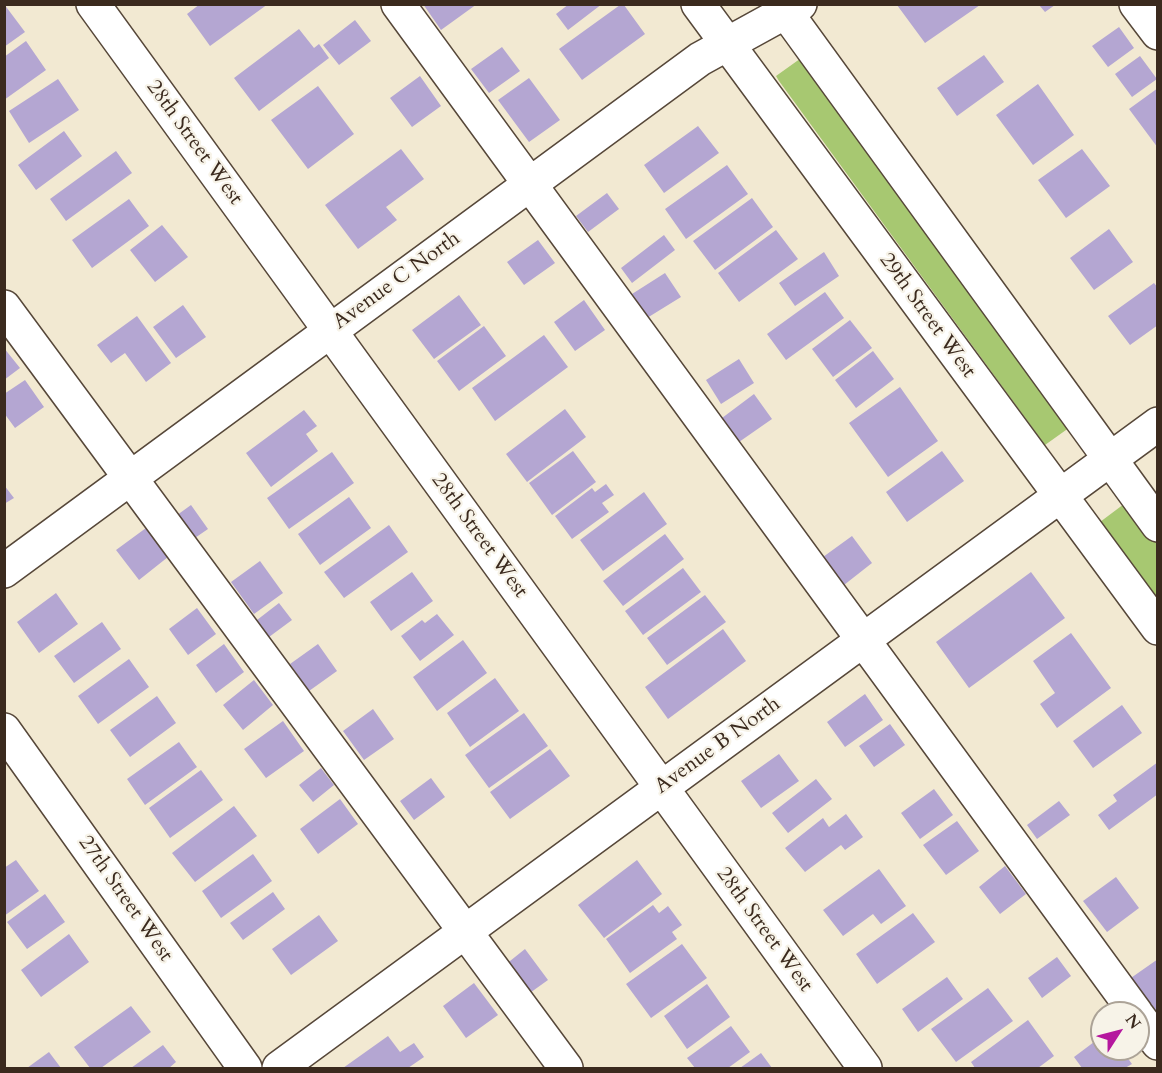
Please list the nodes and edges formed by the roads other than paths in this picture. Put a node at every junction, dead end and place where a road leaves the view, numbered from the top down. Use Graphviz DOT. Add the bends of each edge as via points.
graph roads {
  1 [pos="93,4"];
  2 [pos="398,4"];
  3 [pos="698,4"];
  4 [pos="1136,4"];
  5 [pos="788,7"];
  6 [pos="1158,33"];
  7 [pos="726,45"];
  8 [pos="530,183"];
  9 [pos="4,307"];
  10 [pos="330,330"];
  11 [pos="1158,424"];
  12 [pos="1110,459"];
  13 [pos="129,479"];
  14 [pos="1059,496"];
  15 [pos="1158,525"];
  16 [pos="4,571"];
  17 [pos="1158,627"];
  18 [pos="863,640"];
  19 [pos="4,730"];
  20 [pos="661,788"];
  21 [pos="466,931"];
  22 [pos="1127,1001"];
  23 [pos="245,1068"];
  24 [pos="279,1068"];
  25 [pos="566,1068"];
  26 [pos="865,1068"];
  1 -- 10 [label="street, 28th Street West"];
  2 -- 8 [label="street"];
  3 -- 7 [label="street, 29th Street West"];
  4 -- 6 [label="street"];
  5 -- 7 [label="street, Avenue C North"];
  5 -- 12 [label="street"];
  7 -- 8 [label="street, Avenue C North" via="700,59"];
  7 -- 14 [label="street, 29th Street West"];
  8 -- 10 [label="street, Avenue C North"];
  8 -- 18 [label="street"];
  9 -- 13 [label="street"];
  10 -- 13 [label="street, Avenue C North"];
  10 -- 20 [label="street, 28th Street West"];
  11 -- 12 [label="street, Avenue B North"];
  12 -- 14 [label="street, Avenue B North"];
  12 -- 15 [label="street"];
  13 -- 16 [label="street, Avenue C North"];
  13 -- 21 [label="street"];
  14 -- 17 [label="street, 29th Street West"];
  14 -- 18 [label="street, Avenue B North"];
  18 -- 20 [label="street, Avenue B North"];
  18 -- 22 [label="street"];
  19 -- 23 [label="street, 27th Street West"];
  20 -- 21 [label="street, Avenue B North"];
  20 -- 26 [label="street, 28th Street West"];
  21 -- 24 [label="street, Avenue B North"];
  21 -- 25 [label="street"];
}
